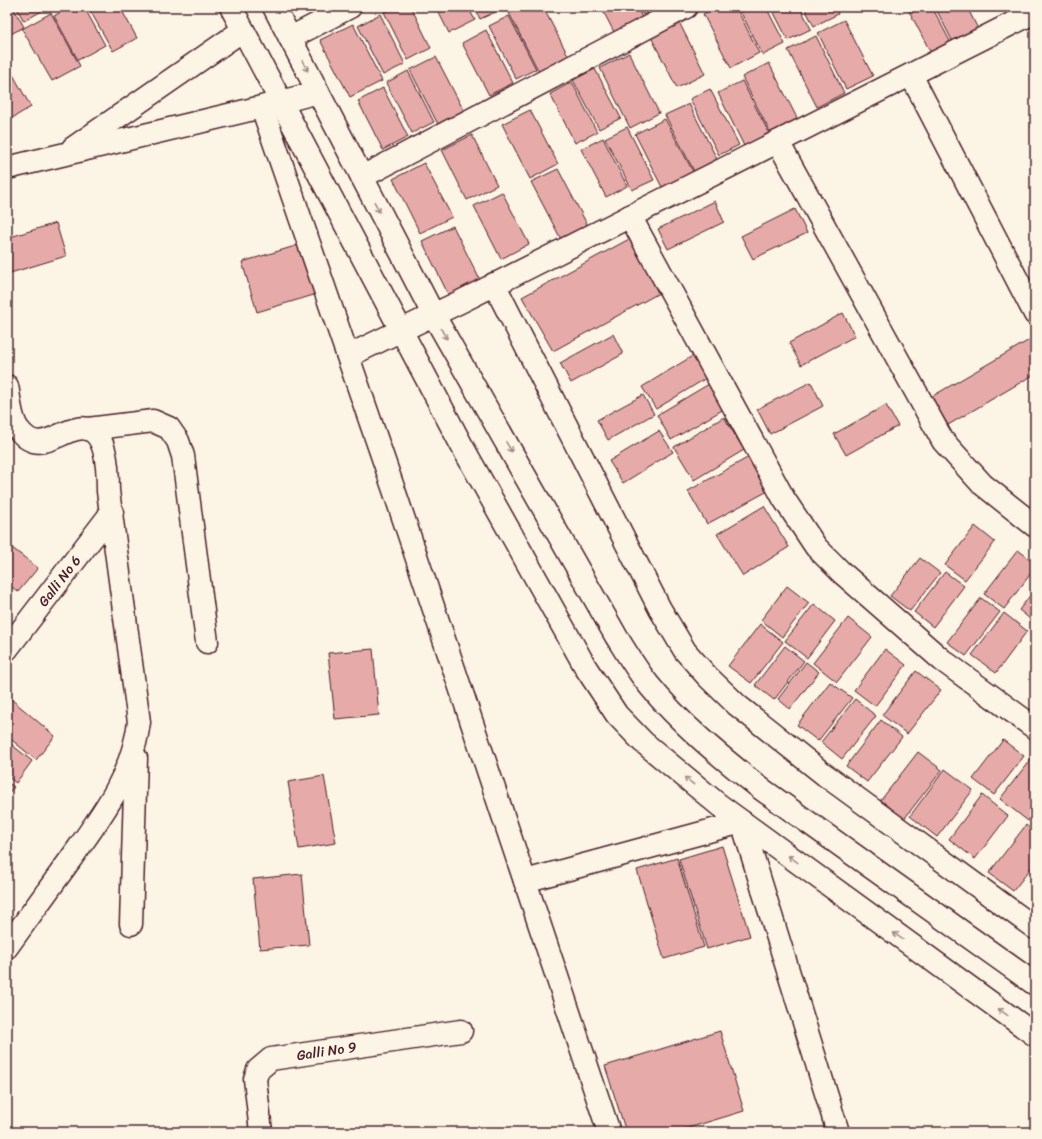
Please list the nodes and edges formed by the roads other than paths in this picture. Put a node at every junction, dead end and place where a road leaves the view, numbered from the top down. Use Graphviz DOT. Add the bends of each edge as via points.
graph roads {
  1 [pos="231,7"];
  2 [pos="274,7"];
  3 [pos="350,7"];
  4 [pos="686,7"];
  5 [pos="1035,12"];
  6 [pos="243,30"];
  7 [pos="290,38"];
  8 [pos="910,75"];
  9 [pos="318,92"];
  10 [pos="272,104"];
  11 [pos="778,142"];
  12 [pos="63,155"];
  13 [pos="7,168"];
  14 [pos="362,176"];
  15 [pos="630,216"];
  16 [pos="494,284"];
  17 [pos="433,314"];
  18 [pos="1035,314"];
  19 [pos="401,330"];
  20 [pos="348,356"];
  21 [pos="7,386"];
  22 [pos="88,429"];
  23 [pos="112,512"];
  24 [pos="1035,526"];
  25 [pos="207,642"];
  26 [pos="7,649"];
  27 [pos="1035,728"];
  28 [pos="136,745"];
  29 [pos="742,822"];
  30 [pos="525,881"];
  31 [pos="131,924"];
  32 [pos="1035,928"];
  33 [pos="7,947"];
  34 [pos="1035,984"];
  35 [pos="461,1032"];
  36 [pos="1035,1035"];
  37 [pos="261,1132"];
  38 [pos="609,1132"];
  39 [pos="838,1132"];
  1 -- 6 [label="street"];
  2 -- 7 [label="street"];
  3 -- 7 [label="street"];
  4 -- 14 [label="street"];
  5 -- 8 [label="street"];
  6 -- 10 [label="street"];
  6 -- 12 [label="street"];
  7 -- 9 [label="street, one-way"];
  8 -- 11 [label="street"];
  8 -- 18 [label="street"];
  9 -- 10 [label="street"];
  9 -- 14 [label="street"];
  10 -- 12 [label="street"];
  10 -- 19 [label="street"];
  10 -- 20 [label="street"];
  11 -- 15 [label="street"];
  11 -- 24 [label="street" via="943,441 982,484"];
  12 -- 13 [label="street"];
  14 -- 17 [label="street, one-way"];
  15 -- 16 [label="street"];
  15 -- 27 [label="street" via="784,499 816,547 942,660"];
  16 -- 17 [label="street"];
  16 -- 32 [label="street" via="660,609 685,651 707,676 765,728 825,775"];
  17 -- 19 [label="street"];
  17 -- 34 [label="street, one-way" via="616,636 649,684 721,757 760,788"];
  19 -- 20 [label="street"];
  29 -- 19 [label="street, one-way" via="678,773 643,742 603,696"];
  20 -- 30 [label="street"];
  21 -- 22 [label="street" via="14,420 26,438 48,441 77,429"];
  22 -- 23 [label="street" via="104,448"];
  22 -- 25 [label="street" via="153,421 169,428 178,441 183,456"];
  23 -- 26 [label="street, Galli No 6"];
  23 -- 28 [label="street" via="139,722"];
  28 -- 31 [label="street"];
  28 -- 33 [label="street" via="123,779 97,821"];
  29 -- 30 [label="street"];
  36 -- 29 [label="street, one-way"];
  29 -- 39 [label="street"];
  30 -- 38 [label="street"];
  35 -- 37 [label="street, Galli No 9" via="271,1059 258,1070 255,1079"];
}
